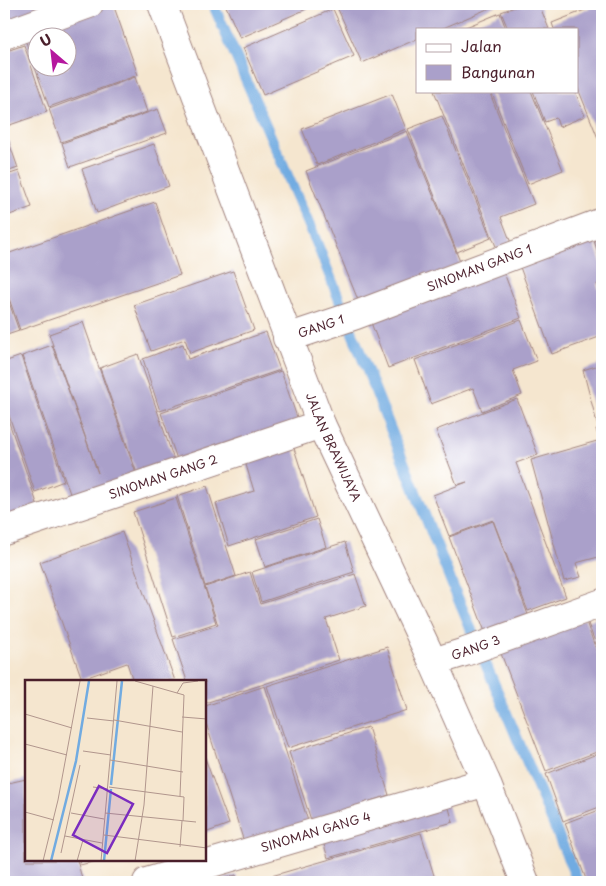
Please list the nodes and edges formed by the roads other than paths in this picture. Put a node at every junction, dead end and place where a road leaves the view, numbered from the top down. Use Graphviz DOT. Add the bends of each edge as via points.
graph roads {
  1 [pos="89,4"];
  2 [pos="162,4"];
  3 [pos="4,35"];
  4 [pos="602,222"];
  5 [pos="346,318"];
  6 [pos="287,338"];
  7 [pos="321,424"];
  8 [pos="4,531"];
  9 [pos="602,603"];
  10 [pos="433,662"];
  11 [pos="486,782"];
  12 [pos="178,878"];
  13 [pos="147,882"];
  14 [pos="525,882"];
  1 -- 3 [label="street"];
  2 -- 6 [label="street, JALAN BRAWIJAYA"];
  4 -- 5 [label="street, SINOMAN GANG 1"];
  5 -- 6 [label="street, GANG 1"];
  6 -- 7 [label="street, JALAN BRAWIJAYA"];
  7 -- 8 [label="street, SINOMAN GANG 2"];
  7 -- 10 [label="street, JALAN BRAWIJAYA"];
  9 -- 10 [label="street, GANG 3"];
  10 -- 11 [label="street, JALAN BRAWIJAYA"];
  11 -- 12 [label="street, SINOMAN GANG 4"];
  11 -- 14 [label="street, JALAN BRAWIJAYA"];
  12 -- 13 [label="street, SINOMAN GANG 4"];
}
